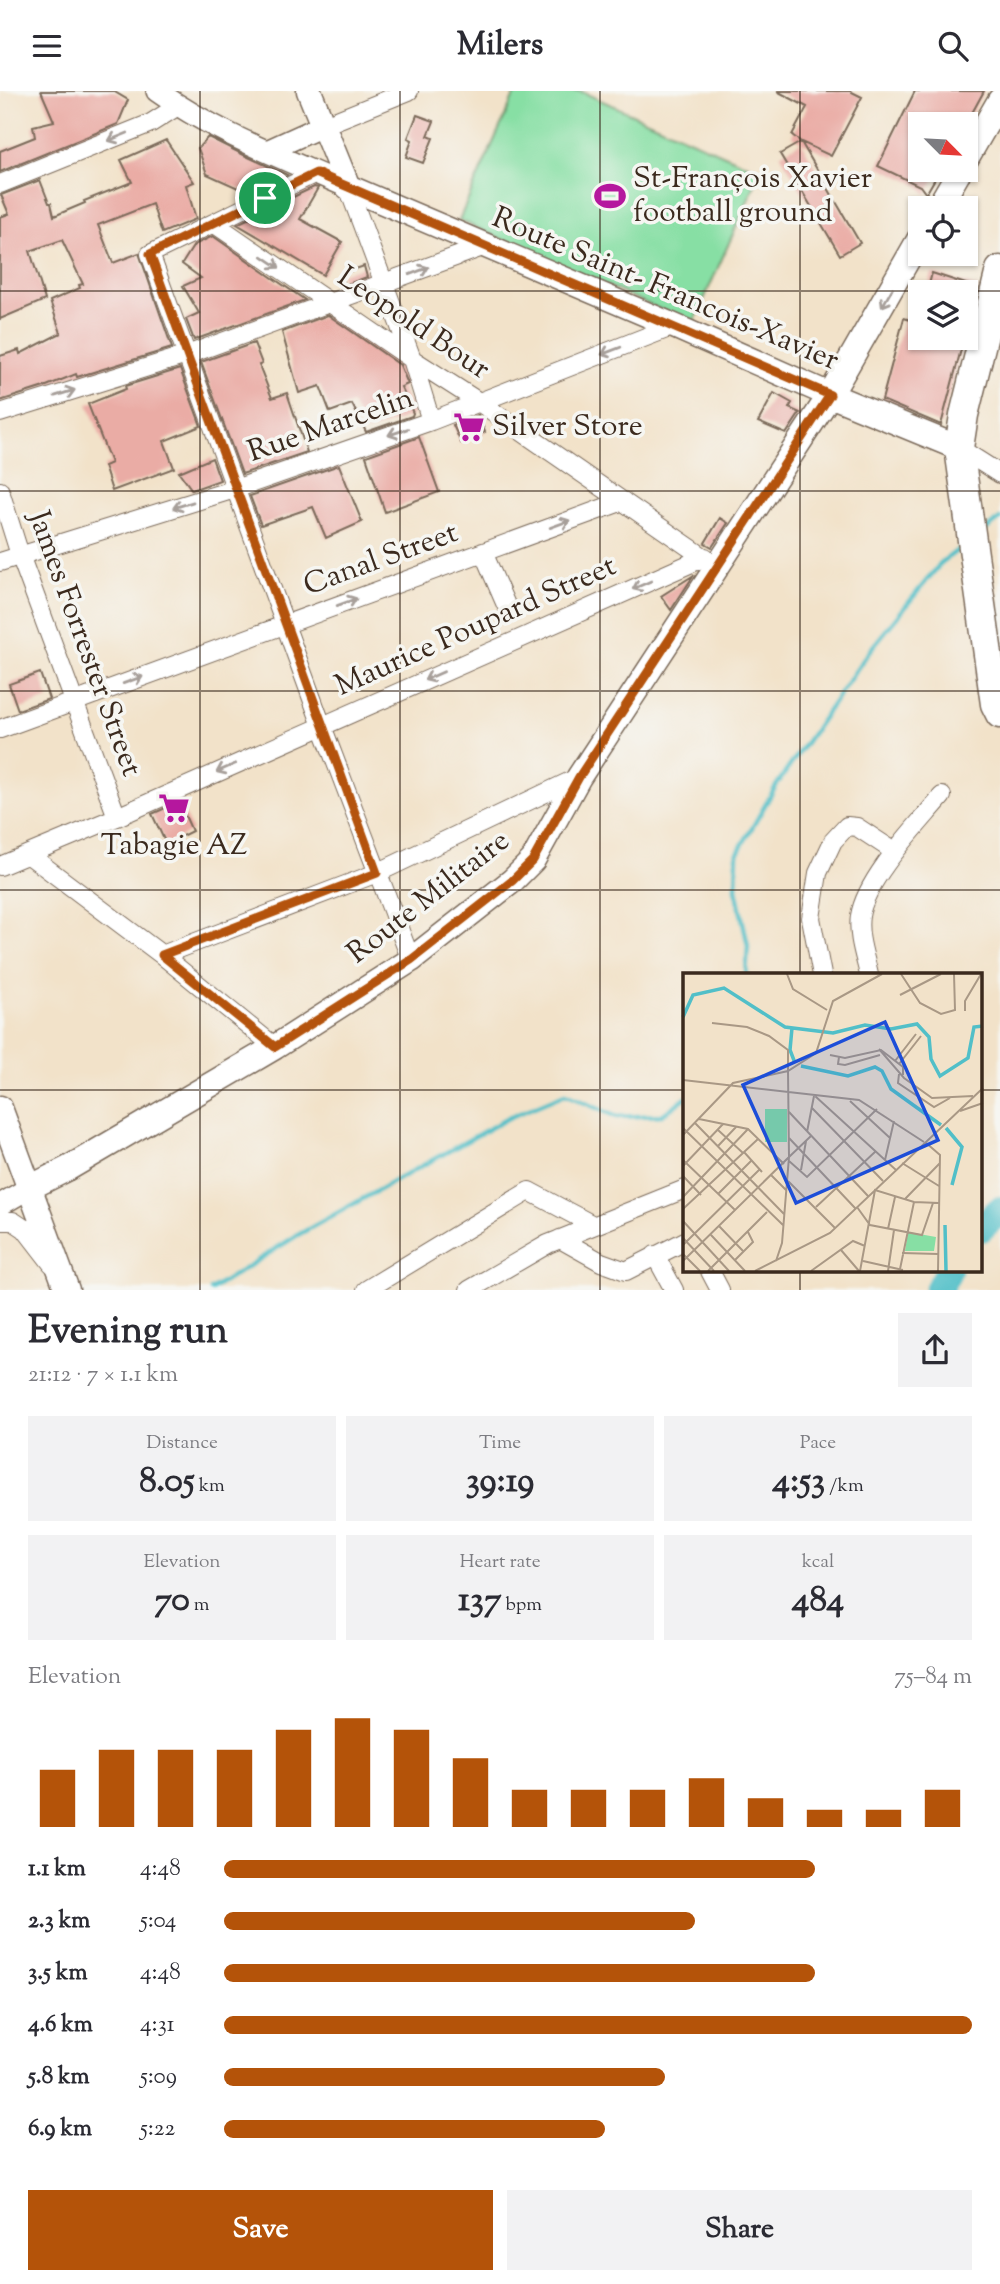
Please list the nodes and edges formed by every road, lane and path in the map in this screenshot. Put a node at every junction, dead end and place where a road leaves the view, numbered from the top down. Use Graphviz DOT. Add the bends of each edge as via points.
graph roads {
  1 [pos="157,91"];
  2 [pos="309,91"];
  3 [pos="409,91"];
  4 [pos="1000,100"];
  5 [pos="178,106"];
  6 [pos="322,126"];
  7 [pos="978,138"];
  8 [pos="267,151"];
  9 [pos="316,173"];
  10 [pos="0,184"];
  11 [pos="348,187"];
  12 [pos="215,224"];
  13 [pos="485,246"];
  14 [pos="908,260"];
  15 [pos="1000,270"];
  16 [pos="384,284"];
  17 [pos="332,303"];
  18 [pos="674,326"];
  19 [pos="187,355"];
  20 [pos="412,359"];
  21 [pos="830,395"];
  22 [pos="479,402"];
  23 [pos="0,413"];
  24 [pos="431,421"];
  25 [pos="959,448"];
  26 [pos="1000,474"];
  27 [pos="235,489"];
  28 [pos="0,491"];
  29 [pos="623,501"];
  30 [pos="483,552"];
  31 [pos="20,555"];
  32 [pos="0,562"];
  33 [pos="711,562"];
  34 [pos="506,605"];
  35 [pos="285,624"];
  36 [pos="74,701"];
  37 [pos="1000,714"];
  38 [pos="322,726"];
  39 [pos="0,729"];
  40 [pos="579,777"];
  41 [pos="942,796"];
  42 [pos="117,817"];
  43 [pos="895,852"];
  44 [pos="29,855"];
  45 [pos="0,866"];
  46 [pos="377,873"];
  47 [pos="162,955"];
  48 [pos="411,960"];
  49 [pos="822,973"];
  50 [pos="869,973"];
  51 [pos="275,1047"];
  52 [pos="0,1108"];
  53 [pos="29,1188"];
  54 [pos="683,1190"];
  55 [pos="0,1205"];
  56 [pos="0,1221"];
  57 [pos="593,1225"];
  58 [pos="560,1239"];
  59 [pos="683,1242"];
  60 [pos="655,1255"];
  61 [pos="711,1273"];
  62 [pos="64,1282"];
  63 [pos="366,1290"];
  64 [pos="469,1290"];
  65 [pos="674,1290"];
  66 [pos="720,1290"];
  1 -- 5 [label="street"];
  2 -- 6 [label="main road"];
  3 -- 6 [label="street"];
  4 -- 7 [label="main road"];
  5 -- 8 [label="street"];
  5 -- 10 [label="street, one-way" via="151,124"];
  6 -- 8 [label="street"];
  6 -- 11 [label="main road"];
  8 -- 9 [label="street"];
  9 -- 11 [label="street"];
  9 -- 12 [label="street"];
  11 -- 13 [label="main road, Route Saint- Francois-Xavier"];
  11 -- 16 [label="street"];
  12 -- 17 [label="street, Leopold Bour, one-way"];
  12 -- 19 [label="street" via="150,254"];
  16 -- 13 [label="street, one-way"];
  13 -- 18 [label="main road, Route Saint- Francois-Xavier"];
  14 -- 21 [label="main road, Route Militaire, one-way"];
  15 -- 25 [label="main road"];
  16 -- 17 [label="street"];
  16 -- 20 [label="street"];
  17 -- 19 [label="street"];
  17 -- 20 [label="street, Leopold Bour"];
  18 -- 21 [label="main road, Route Saint- Francois-Xavier"];
  18 -- 22 [label="street, Rue Marcelin, one-way"];
  23 -- 19 [label="street, one-way"];
  19 -- 27 [label="street"];
  20 -- 22 [label="street, Leopold Bour"];
  20 -- 24 [label="street"];
  21 -- 25 [label="main road, Route Saint- Francois-Xavier"];
  21 -- 33 [label="main road, Route Militaire"];
  22 -- 24 [label="street, Rue Marcelin"];
  22 -- 29 [label="street, Leopold Bour"];
  24 -- 27 [label="street, Rue Marcelin, one-way"];
  25 -- 26 [label="street"];
  25 -- 37 [label="main road"];
  27 -- 31 [label="street, Rue Marcelin, one-way"];
  27 -- 35 [label="street"];
  28 -- 31 [label="street, James Forrester Street"];
  30 -- 29 [label="street, Canal Street, one-way"];
  29 -- 33 [label="street, Leopold Bour"];
  30 -- 34 [label="street"];
  35 -- 30 [label="street, Canal Street, one-way"];
  31 -- 32 [label="street, Rue Marcelin"];
  31 -- 36 [label="street, James Forrester Street"];
  33 -- 38 [label="street, Maurice Poupard Street, one-way"];
  33 -- 40 [label="main road, Route Militaire"];
  36 -- 35 [label="street, Canal Street, one-way"];
  35 -- 38 [label="street"];
  36 -- 39 [label="street, Canal Street"];
  36 -- 42 [label="street, James Forrester Street"];
  38 -- 42 [label="street, Maurice Poupard Street, one-way"];
  38 -- 46 [label="street"];
  40 -- 46 [label="street"];
  40 -- 48 [label="main road, Route Militaire" via="533,860"];
  41 -- 43 [label="street"];
  42 -- 44 [label="street, Maurice Poupard Street"];
  43 -- 49 [label="street" via="857,827 846,826 833,841 817,873 811,918"];
  43 -- 50 [label="street" via="866,894 859,918"];
  44 -- 45 [label="street, Maurice Poupard Street"];
  44 -- 47 [label="street"];
  46 -- 47 [label="street"];
  46 -- 48 [label="street"];
  47 -- 51 [label="street"];
  48 -- 51 [label="main road, Route Militaire"];
  51 -- 53 [label="main road, Route Militaire"];
  52 -- 53 [label="main road"];
  53 -- 55 [label="street, Route Militaire"];
  53 -- 62 [label="main road"];
  54 -- 57 [label="street"];
  56 -- 62 [label="street" via="13,1221 25,1229"];
  57 -- 58 [label="street"];
  57 -- 63 [label="street" via="529,1191"];
  58 -- 60 [label="street" via="626,1271"];
  58 -- 64 [label="street"];
  59 -- 60 [label="street"];
  60 -- 65 [label="street"];
  61 -- 66 [label="street"];
}
